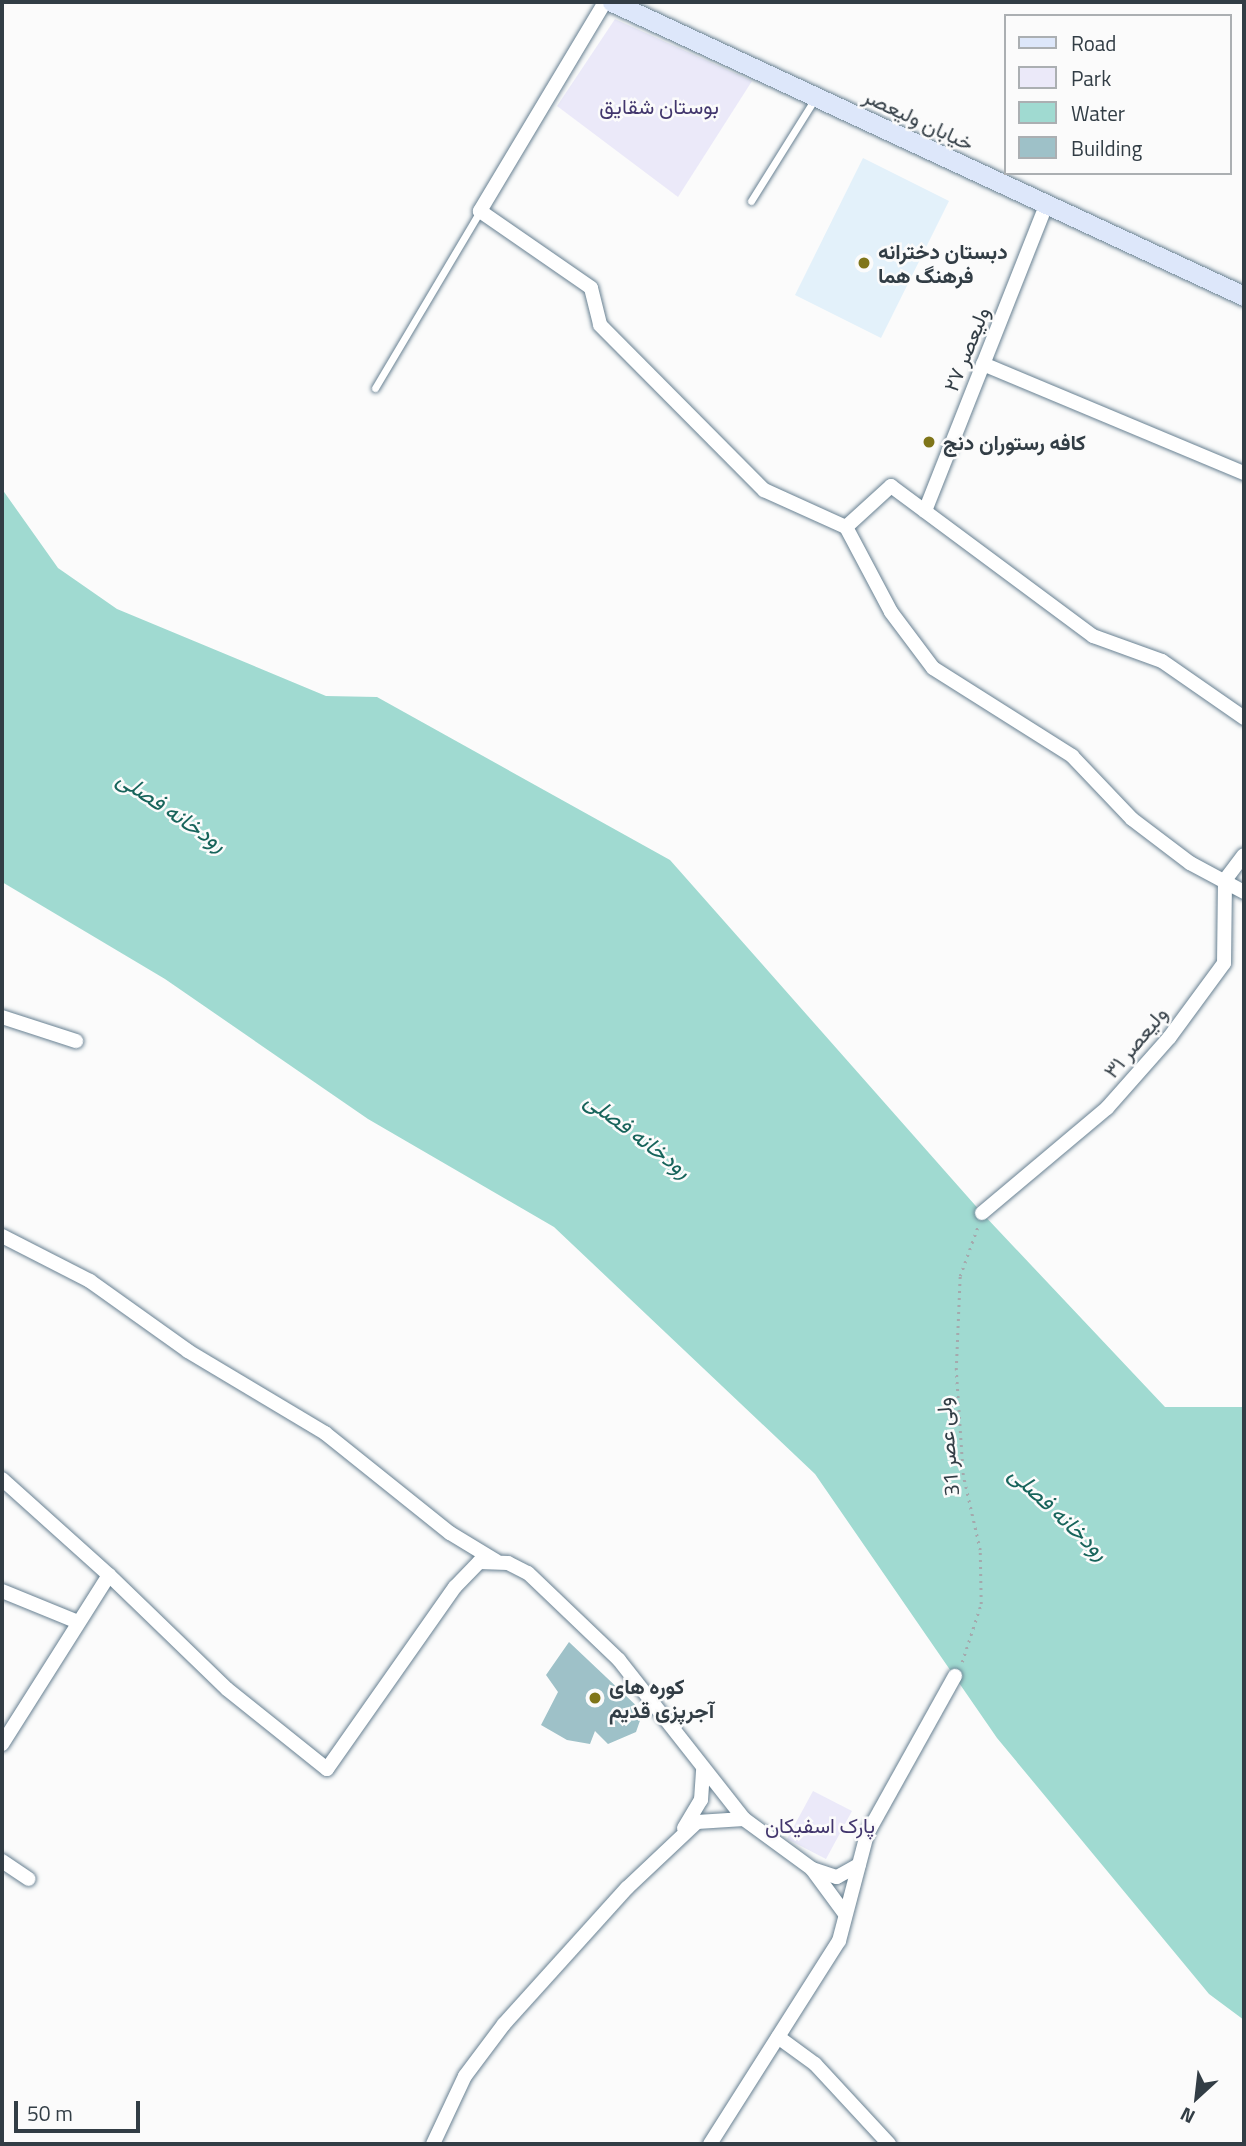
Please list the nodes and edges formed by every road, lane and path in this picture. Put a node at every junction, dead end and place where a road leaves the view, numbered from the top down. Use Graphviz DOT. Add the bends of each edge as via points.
graph roads {
  1 [pos="605,2"];
  2 [pos="612,2"];
  3 [pos="816,96"];
  4 [pos="751,201"];
  5 [pos="1047,203"];
  6 [pos="480,211"];
  7 [pos="1244,296"];
  8 [pos="983,364"];
  9 [pos="375,388"];
  10 [pos="1244,472"];
  11 [pos="925,511"];
  12 [pos="846,527"];
  13 [pos="1244,718"];
  14 [pos="1244,855"];
  15 [pos="1226,880"];
  16 [pos="1244,892"];
  17 [pos="2,1017"];
  18 [pos="76,1041"];
  19 [pos="982,1213"];
  20 [pos="2,1236"];
  21 [pos="2,1479"];
  22 [pos="500,1563"];
  23 [pos="109,1576"];
  24 [pos="2,1591"];
  25 [pos="78,1622"];
  26 [pos="954,1676"];
  27 [pos="2,1744"];
  28 [pos="703,1769"];
  29 [pos="744,1819"];
  30 [pos="674,1840"];
  31 [pos="2,1861"];
  32 [pos="859,1865"];
  33 [pos="812,1868"];
  34 [pos="29,1879"];
  35 [pos="845,1914"];
  36 [pos="778,2037"];
  37 [pos="433,2144"];
  38 [pos="710,2144"];
  39 [pos="889,2144"];
  1 -- 6 [label="street"];
  2 -- 3 [label="main road, خیابان ولیعصر"];
  3 -- 4 [label="lane"];
  3 -- 5 [label="main road, خیابان ولیعصر"];
  5 -- 7 [label="main road, خیابان ولیعصر"];
  5 -- 8 [label="street, ولیعصر ۲۷"];
  6 -- 9 [label="lane"];
  6 -- 12 [label="street" via="591,289 600,325 764,490"];
  8 -- 10 [label="street"];
  8 -- 11 [label="street, ولیعصر ۲۷"];
  11 -- 12 [label="street" via="891,486"];
  11 -- 13 [label="street" via="1093,636 1162,661"];
  12 -- 15 [label="street" via="891,612 933,668 1073,756 1132,819 1189,863"];
  14 -- 15 [label="street"];
  15 -- 16 [label="street"];
  15 -- 19 [label="street, ولیعصر ۳۱" via="1224,963 1169,1038 1107,1108"];
  17 -- 18 [label="street"];
  19 -- 26 [label="path, ولی عصر 31" via="960,1276 956,1370 963,1475 980,1550 981,1604"];
  20 -- 22 [label="street" via="90,1281 188,1351 325,1433 450,1533"];
  21 -- 23 [label="street"];
  22 -- 23 [label="street" via="479,1562 455,1587 327,1769 227,1689"];
  22 -- 28 [label="street" via="528,1573 577,1617"];
  23 -- 25 [label="street"];
  24 -- 25 [label="street"];
  25 -- 27 [label="street"];
  26 -- 32 [label="street" via="867,1834"];
  28 -- 29 [label="street"];
  28 -- 30 [label="street" via="701,1800"];
  29 -- 30 [label="street" via="697,1822"];
  29 -- 33 [label="street"];
  30 -- 37 [label="street" via="504,2024 465,2076"];
  31 -- 34 [label="street"];
  32 -- 33 [label="street" via="837,1877"];
  32 -- 35 [label="street"];
  33 -- 35 [label="street"];
  35 -- 36 [label="street" via="839,1941"];
  36 -- 38 [label="street"];
  36 -- 39 [label="street" via="815,2064"];
}
